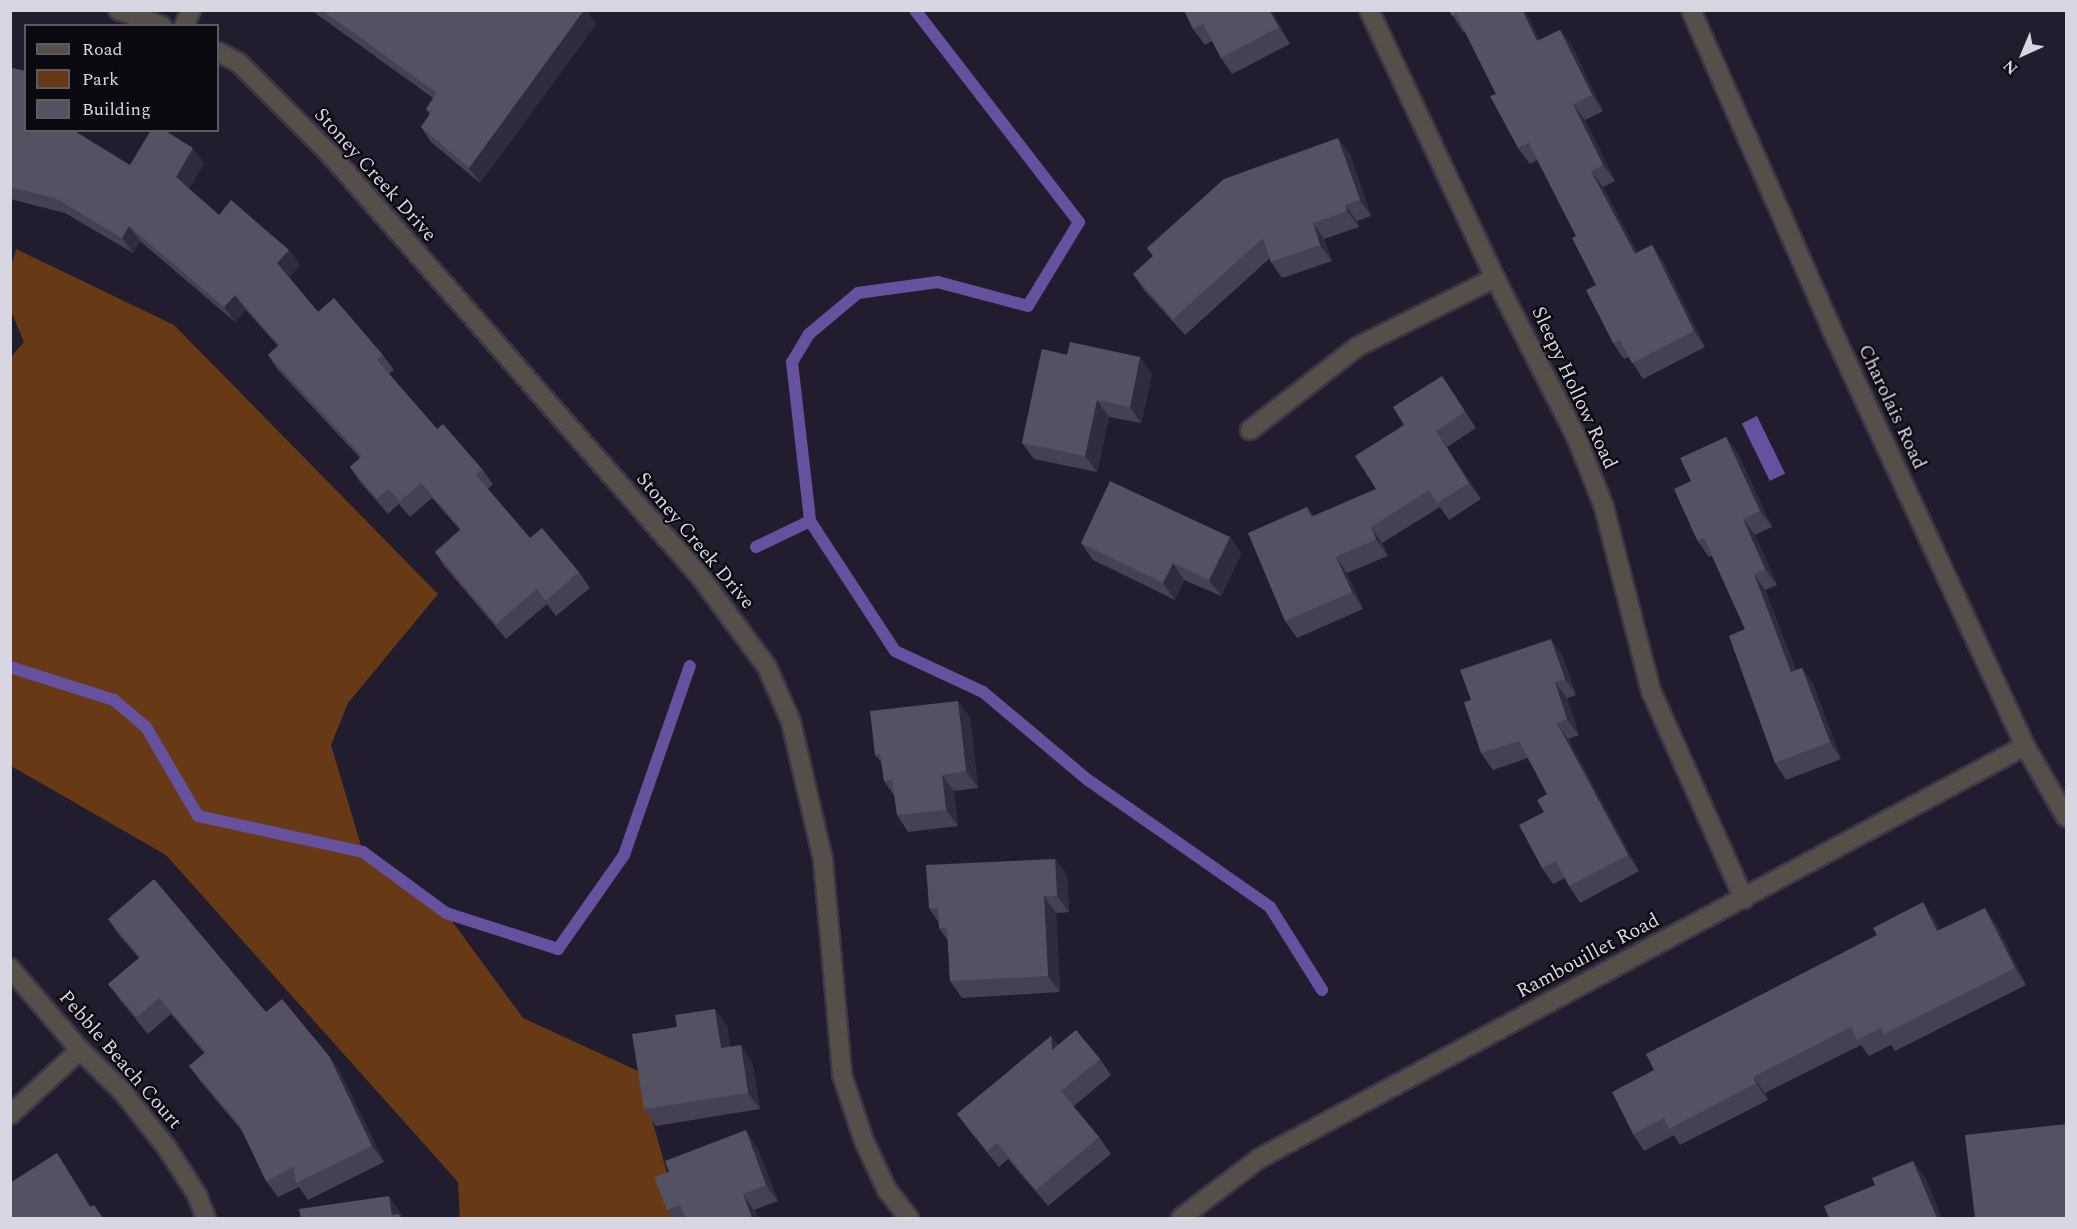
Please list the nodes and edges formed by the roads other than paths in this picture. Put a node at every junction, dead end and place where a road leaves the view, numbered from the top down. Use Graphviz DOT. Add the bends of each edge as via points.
graph roads {
  1 [pos="118,10"];
  2 [pos="191,10"];
  3 [pos="1369,10"];
  4 [pos="1690,10"];
  5 [pos="156,24"];
  6 [pos="185,24"];
  7 [pos="219,53"];
  8 [pos="1495,278"];
  9 [pos="1250,430"];
  10 [pos="2025,746"];
  11 [pos="2067,817"];
  12 [pos="1744,899"];
  13 [pos="10,968"];
  14 [pos="80,1050"];
  15 [pos="10,1115"];
  16 [pos="206,1218"];
  17 [pos="909,1218"];
  18 [pos="1181,1218"];
  1 -- 5 [label="street"];
  2 -- 6 [label="street"];
  3 -- 8 [label="street, Sleepy Hollow Road"];
  4 -- 10 [label="street, Charolais Road" via="1831,328"];
  7 -- 17 [label="street, Stoney Creek Drive" via="237,62 329,153 699,575 767,667 791,722 823,860 842,1075 864,1141 888,1190"];
  8 -- 9 [label="street" via="1357,347"];
  8 -- 12 [label="street, Sleepy Hollow Road" via="1575,434 1604,507 1651,691"];
  10 -- 11 [label="street, Charolais Road"];
  10 -- 12 [label="street, Rambouillet Road"];
  12 -- 18 [label="street, Rambouillet Road" via="1260,1158"];
  13 -- 14 [label="street, Pebble Beach Court"];
  14 -- 15 [label="street"];
  14 -- 16 [label="street, Pebble Beach Court" via="122,1090 167,1148 197,1195"];
}
